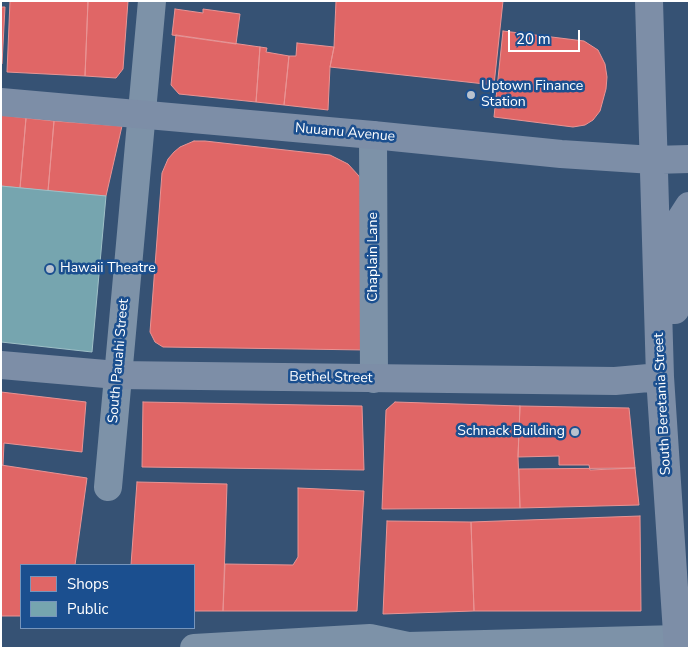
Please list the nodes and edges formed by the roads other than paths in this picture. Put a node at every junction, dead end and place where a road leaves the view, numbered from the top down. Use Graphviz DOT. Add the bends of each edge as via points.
graph roads {
  1 [pos="152,1"];
  2 [pos="649,1"];
  3 [pos="1,102"];
  4 [pos="142,116"];
  5 [pos="373,135"];
  6 [pos="689,159"];
  7 [pos="653,160"];
  8 [pos="689,206"];
  9 [pos="1,365"];
  10 [pos="117,376"];
  11 [pos="660,377"];
  12 [pos="374,379"];
  13 [pos="108,487"];
  14 [pos="682,642"];
  15 [pos="408,647"];
  16 [pos="194,648"];
  1 -- 4 [label="street, South Pauahi Street"];
  2 -- 7 [label="main road, South Beretania Street"];
  3 -- 4 [label="main road, Nuuanu Avenue"];
  4 -- 5 [label="main road, Nuuanu Avenue"];
  4 -- 10 [label="street, South Pauahi Street"];
  5 -- 7 [label="main road, Nuuanu Avenue"];
  5 -- 12 [label="street, Chaplain Lane"];
  6 -- 7 [label="main road, Nuuanu Avenue"];
  7 -- 11 [label="main road, South Beretania Street"];
  8 -- 11 [label="main road" via="676,232 675,333"];
  9 -- 10 [label="main road, Bethel Street"];
  10 -- 12 [label="main road, Bethel Street"];
  10 -- 13 [label="street, South Pauahi Street"];
  11 -- 12 [label="main road, Bethel Street" via="615,381"];
  11 -- 14 [label="main road, South Beretania Street"];
  14 -- 15 [label="street"];
  15 -- 16 [label="street" via="370,638"];
}
